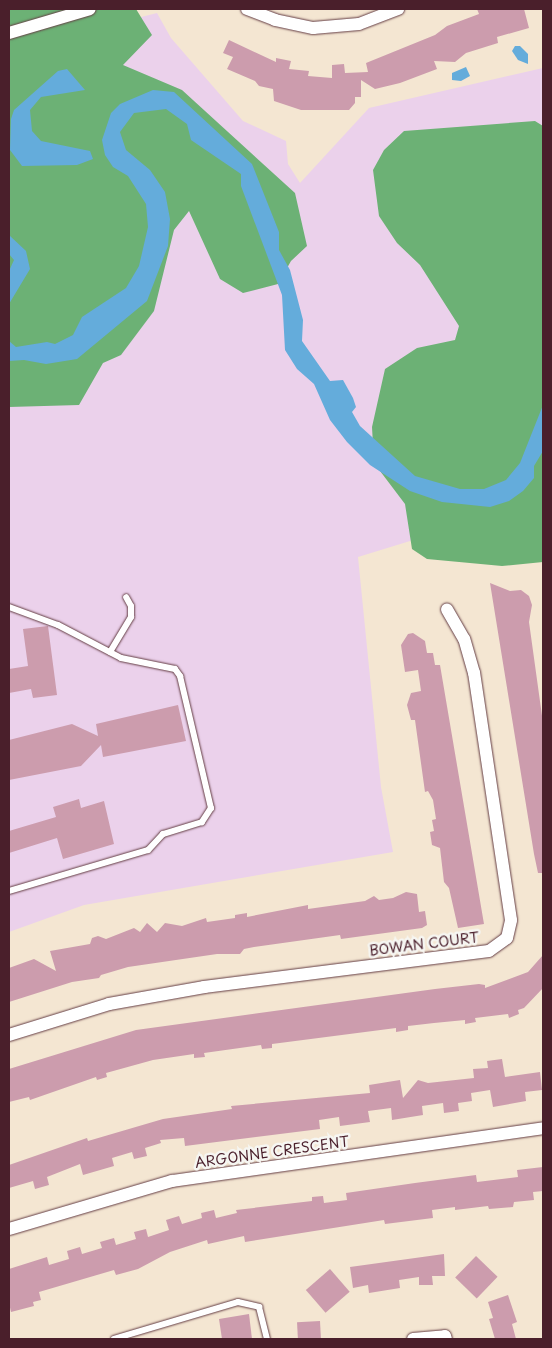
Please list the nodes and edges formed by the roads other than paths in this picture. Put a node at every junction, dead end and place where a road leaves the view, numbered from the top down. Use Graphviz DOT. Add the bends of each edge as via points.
graph roads {
  1 [pos="90,9"];
  2 [pos="247,9"];
  3 [pos="398,9"];
  4 [pos="9,33"];
  5 [pos="126,597"];
  6 [pos="9,607"];
  7 [pos="447,609"];
  8 [pos="110,652"];
  9 [pos="9,891"];
  10 [pos="9,1035"];
  11 [pos="543,1128"];
  12 [pos="9,1229"];
  13 [pos="114,1339"];
  14 [pos="267,1339"];
  15 [pos="413,1339"];
  16 [pos="446,1339"];
  1 -- 4 [label="street"];
  2 -- 3 [label="street" via="274,20 313,28 359,24"];
  5 -- 8 [label="lane" via="132,606 132,617"];
  6 -- 8 [label="lane" via="58,625"];
  7 -- 10 [label="street, BOWAN COURT" via="464,639 474,673 511,920 507,938 489,951 204,987 109,1004"];
  8 -- 9 [label="lane" via="121,658 166,665 180,676 210,812 202,822 163,834 148,850"];
  11 -- 12 [label="street, ARGONNE CRESCENT" via="172,1181"];
  13 -- 14 [label="lane" via="238,1302 259,1307"];
  15 -- 16 [label="street" via="445,1336"];
}
